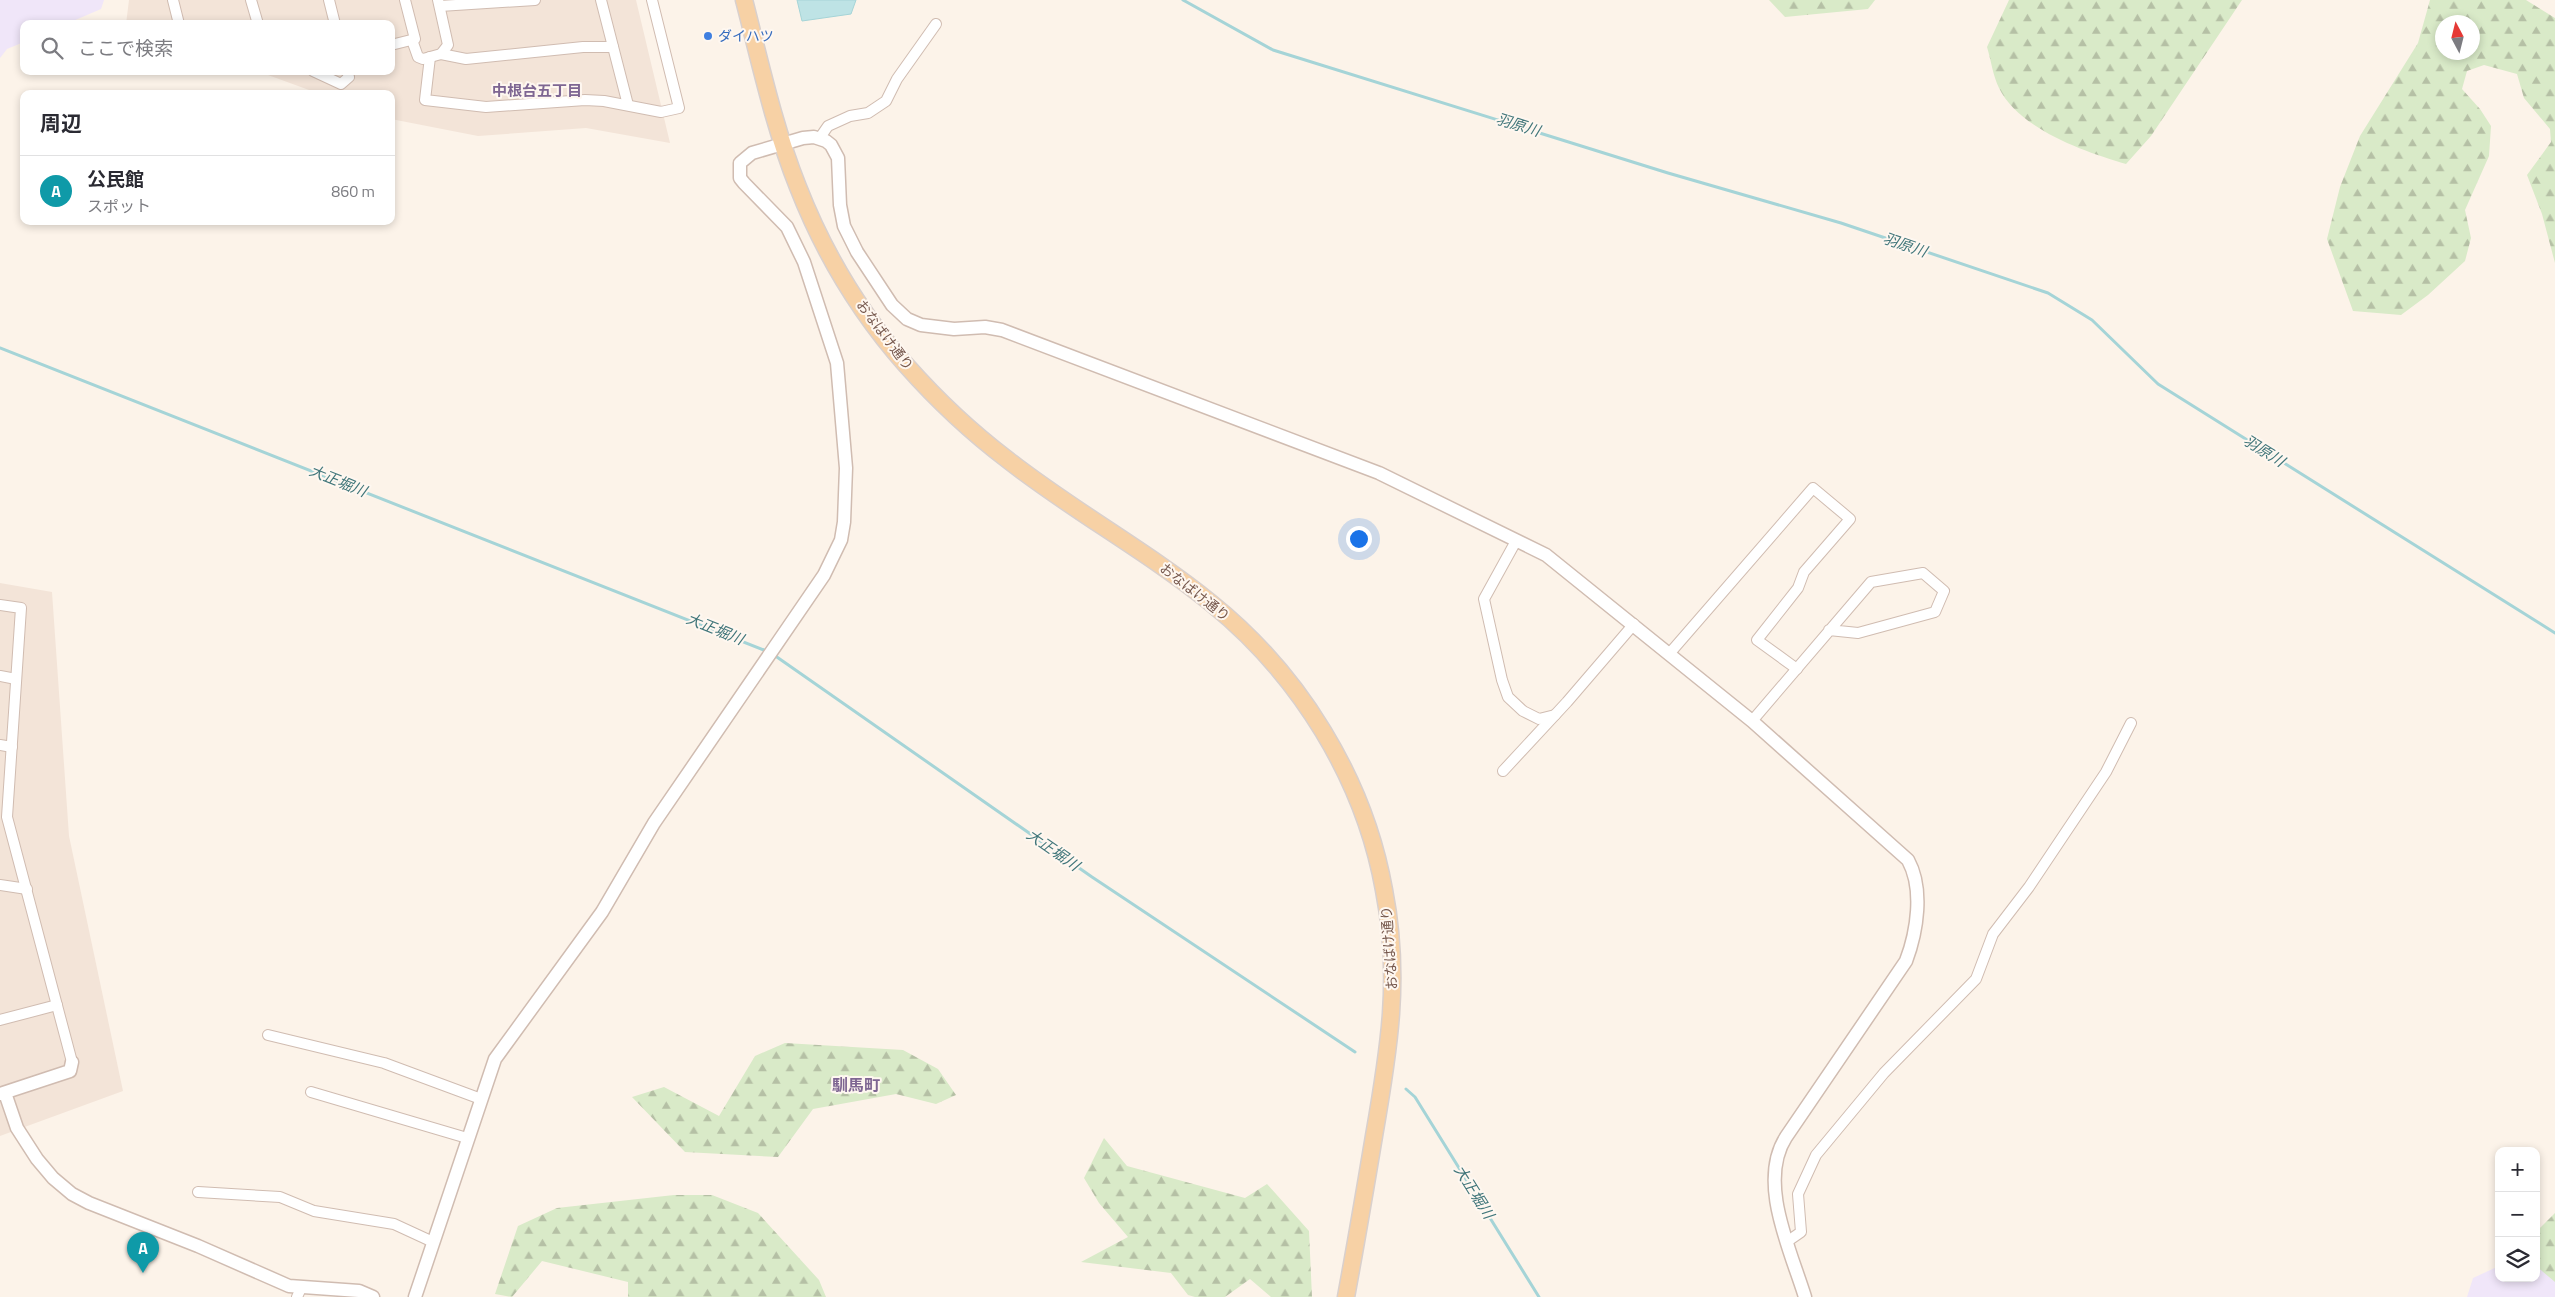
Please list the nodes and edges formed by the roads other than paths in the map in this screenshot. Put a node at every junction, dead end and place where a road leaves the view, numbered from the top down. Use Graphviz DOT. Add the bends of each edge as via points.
graph roads {
  1 [pos="173,0"];
  2 [pos="251,0"];
  3 [pos="329,0"];
  4 [pos="405,0"];
  5 [pos="535,0"];
  6 [pos="600,0"];
  7 [pos="652,0"];
  8 [pos="744,0"];
  9 [pos="439,3"];
  10 [pos="178,20"];
  11 [pos="257,20"];
  12 [pos="334,20"];
  13 [pos="936,24"];
  14 [pos="412,40"];
  15 [pos="395,44"];
  16 [pos="613,47"];
  17 [pos="441,54"];
  18 [pos="430,57"];
  19 [pos="322,75"];
  20 [pos="348,75"];
  21 [pos="628,105"];
  22 [pos="819,139"];
  23 [pos="783,143"];
  24 [pos="1516,541"];
  25 [pos="0,606"];
  26 [pos="1634,624"];
  27 [pos="1829,630"];
  28 [pos="1669,654"];
  29 [pos="1796,669"];
  30 [pos="0,676"];
  31 [pos="16,679"];
  32 [pos="1554,715"];
  33 [pos="1752,721"];
  34 [pos="2131,723"];
  35 [pos="0,745"];
  36 [pos="12,747"];
  37 [pos="1502,771"];
  38 [pos="4,816"];
  39 [pos="0,885"];
  40 [pos="27,889"];
  41 [pos="57,1005"];
  42 [pos="0,1020"];
  43 [pos="268,1035"];
  44 [pos="72,1062"];
  45 [pos="311,1092"];
  46 [pos="3,1094"];
  47 [pos="481,1099"];
  48 [pos="468,1138"];
  49 [pos="198,1192"];
  50 [pos="1788,1241"];
  51 [pos="433,1242"];
  52 [pos="300,1292"];
  53 [pos="372,1297"];
  54 [pos="415,1297"];
  55 [pos="1346,1297"];
  56 [pos="1805,1297"];
  1 -- 10 [label="street"];
  2 -- 11 [label="street"];
  3 -- 12 [label="street"];
  4 -- 14 [label="street" via="415,39"];
  5 -- 9 [label="street"];
  6 -- 16 [label="street"];
  7 -- 21 [label="street" via="680,108 661,112"];
  8 -- 23 [label="main road, おなばけ通り"];
  9 -- 17 [label="street" via="448,45"];
  13 -- 22 [label="street" via="897,78 886,100 868,113 850,116 828,126"];
  14 -- 15 [label="street"];
  14 -- 18 [label="street" via="418,56 423,59"];
  16 -- 17 [label="street" via="466,59"];
  16 -- 21 [label="street"];
  17 -- 18 [label="street"];
  18 -- 21 [label="street" via="425,100 486,107 564,100"];
  19 -- 20 [label="street" via="341,84"];
  22 -- 23 [label="street" via="804,138"];
  22 -- 24 [label="street" via="831,145 838,158 844,226 884,295 907,319 935,328 1002,330 1379,473"];
  23 -- 47 [label="street" via="752,153 740,163 740,178 787,227 817,297 840,376 846,468 844,522 838,548 824,575 654,823 602,912 495,1059"];
  23 -- 55 [label="main road, おなばけ通り" via="823,244 871,320 905,363 946,407 1010,462 1163,566 1248,635 1316,719 1352,786 1371,836 1385,891 1393,992 1388,1057"];
  24 -- 26 [label="street" via="1546,555"];
  24 -- 32 [label="street" via="1484,599 1508,697 1522,711 1539,719"];
  25 -- 31 [label="street" via="21,608"];
  26 -- 28 [label="street"];
  26 -- 32 [label="street"];
  27 -- 27 [label="street" via="1858,633 1935,612 1944,591 1923,572 1870,582"];
  27 -- 29 [label="street"];
  28 -- 29 [label="street" via="1813,488 1850,518 1804,572 1798,588 1757,640"];
  28 -- 33 [label="street"];
  29 -- 33 [label="street"];
  30 -- 31 [label="street"];
  31 -- 36 [label="street"];
  32 -- 37 [label="street"];
  33 -- 50 [label="street" via="1904,855 1916,882 1915,929 1906,961 1779,1148 1775,1193"];
  34 -- 50 [label="street" via="2106,772 1993,934 1976,979 1884,1073 1816,1155 1798,1194 1801,1232"];
  35 -- 36 [label="street"];
  36 -- 38 [label="street"];
  38 -- 40 [label="street"];
  39 -- 40 [label="street"];
  40 -- 41 [label="street"];
  41 -- 42 [label="street"];
  41 -- 44 [label="street"];
  43 -- 47 [label="street" via="384,1063"];
  44 -- 46 [label="street" via="70,1072"];
  45 -- 48 [label="street"];
  46 -- 52 [label="street" via="25,1143 53,1178 72,1194 107,1212 198,1246"];
  47 -- 48 [label="street"];
  48 -- 51 [label="street"];
  49 -- 51 [label="street" via="280,1197 314,1211 394,1224"];
  50 -- 56 [label="street"];
  51 -- 54 [label="street"];
  52 -- 53 [label="street" via="359,1291"];
}
